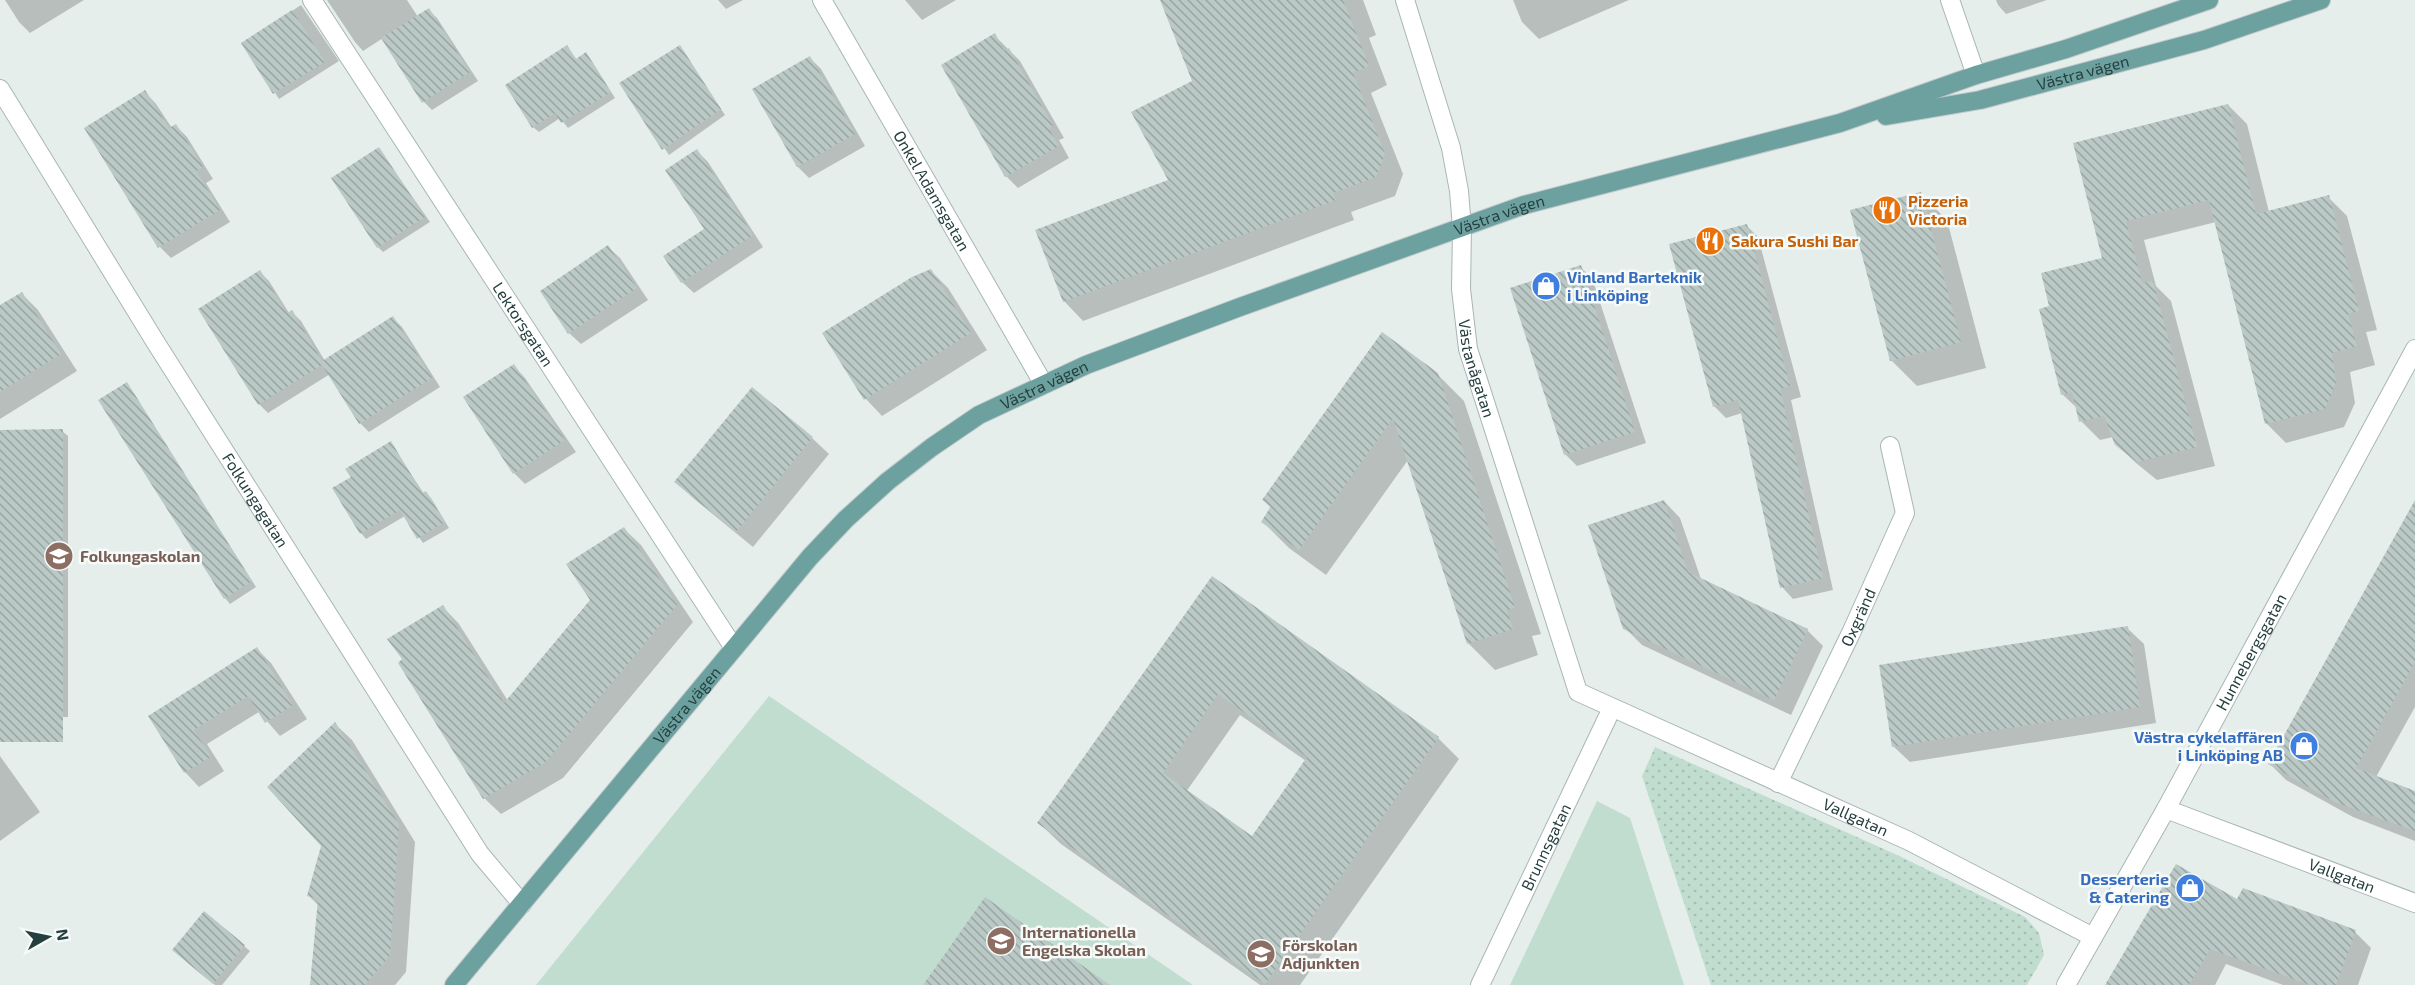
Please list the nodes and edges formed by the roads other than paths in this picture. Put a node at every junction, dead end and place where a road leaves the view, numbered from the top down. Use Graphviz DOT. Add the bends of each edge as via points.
graph roads {
  1 [pos="312,0"];
  2 [pos="822,0"];
  3 [pos="1405,0"];
  4 [pos="1950,0"];
  5 [pos="2209,0"];
  6 [pos="2321,0"];
  7 [pos="1976,75"];
  8 [pos="0,89"];
  9 [pos="1840,123"];
  10 [pos="1462,228"];
  11 [pos="2415,349"];
  12 [pos="1043,383"];
  13 [pos="1890,446"];
  14 [pos="734,648"];
  15 [pos="1612,708"];
  16 [pos="1778,783"];
  17 [pos="2166,809"];
  18 [pos="2415,903"];
  19 [pos="522,904"];
  20 [pos="2093,937"];
  21 [pos="458,982"];
  22 [pos="1480,985"];
  23 [pos="2066,985"];
  1 -- 14 [label="street, Lektorsgatan"];
  2 -- 12 [label="street, Onkel Adamsgatan"];
  3 -- 10 [label="street, Västanågatan" via="1451,148"];
  4 -- 7 [label="street"];
  5 -- 7 [label="main road, Västra vägen"];
  6 -- 9 [label="main road, Västra vägen" via="2204,40 1980,100"];
  7 -- 9 [label="main road, Västra vägen"];
  8 -- 19 [label="street, Folkungagatan" via="480,854"];
  9 -- 10 [label="main road, Västra vägen" via="1524,205"];
  10 -- 12 [label="main road, Västra vägen"];
  10 -- 15 [label="street, Västanågatan" via="1461,289 1468,350 1486,410 1578,692"];
  11 -- 17 [label="street, Hunnebergsgatan"];
  12 -- 14 [label="main road, Västra vägen" via="979,415 888,481 810,557"];
  13 -- 16 [label="street, Oxgränd" via="1905,513"];
  14 -- 19 [label="main road, Västra vägen"];
  15 -- 16 [label="street, Vallgatan"];
  15 -- 22 [label="street, Brunnsgatan"];
  16 -- 20 [label="street, Vallgatan" via="1909,841"];
  17 -- 18 [label="street, Vallgatan"];
  17 -- 20 [label="street, Hunnebergsgatan"];
  19 -- 21 [label="main road, Västra vägen"];
  20 -- 23 [label="street, Hunnebergsgatan"];
}
